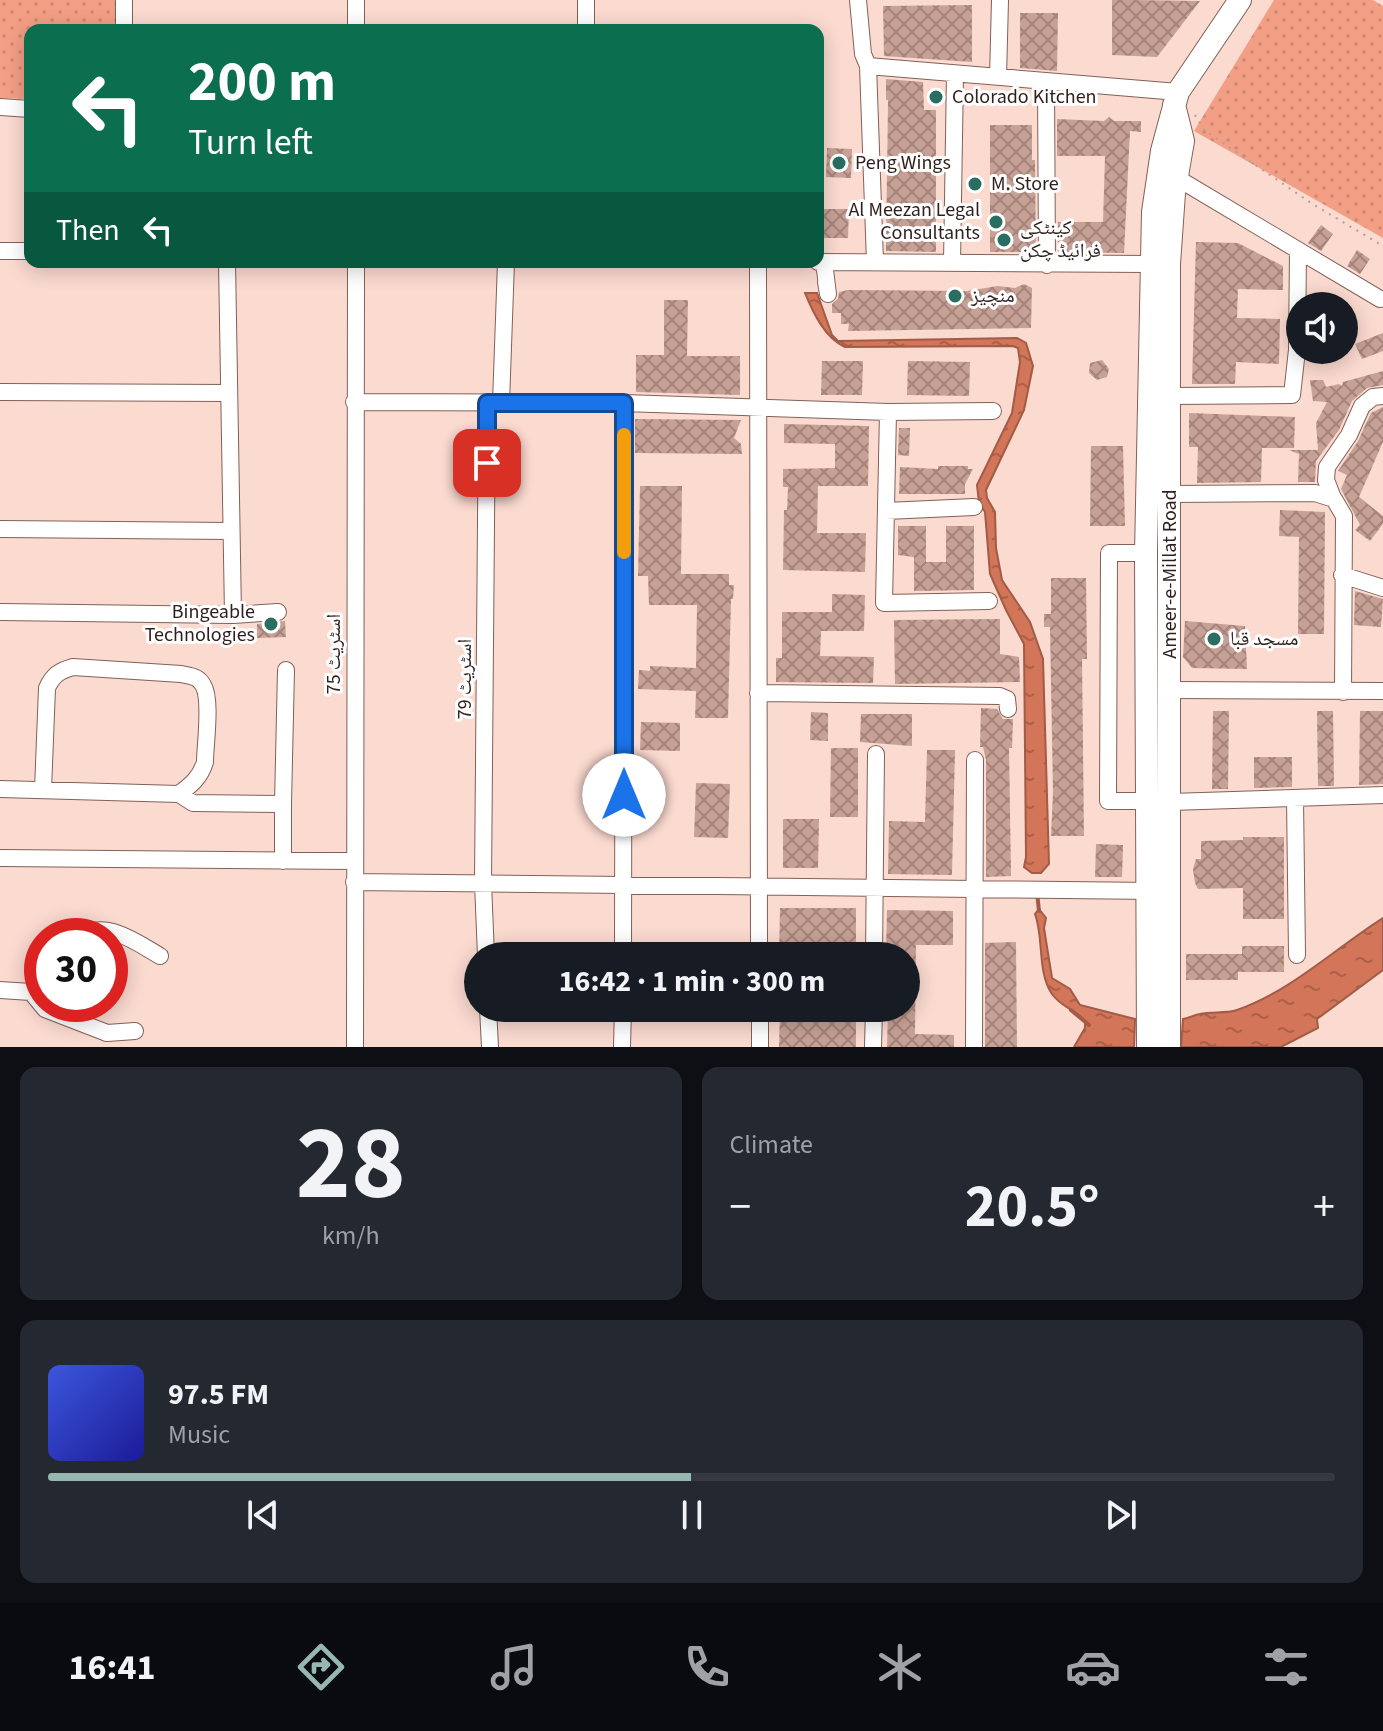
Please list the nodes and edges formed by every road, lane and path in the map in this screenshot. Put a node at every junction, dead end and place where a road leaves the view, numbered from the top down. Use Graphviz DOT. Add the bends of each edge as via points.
graph roads {
  1 [pos="124,0"];
  2 [pos="356,0"];
  3 [pos="586,0"];
  4 [pos="858,0"];
  5 [pos="1000,0"];
  6 [pos="1240,0"];
  7 [pos="124,24"];
  8 [pos="356,24"];
  9 [pos="586,24"];
  10 [pos="868,66"];
  11 [pos="955,74"];
  12 [pos="998,77"];
  13 [pos="1046,83"];
  14 [pos="1182,103"];
  15 [pos="0,107"];
  16 [pos="24,109"];
  17 [pos="1177,178"];
  18 [pos="1383,246"];
  19 [pos="0,251"];
  20 [pos="24,251"];
  21 [pos="1298,251"];
  22 [pos="824,262"];
  23 [pos="875,262"];
  24 [pos="952,263"];
  25 [pos="1160,264"];
  26 [pos="1047,265"];
  27 [pos="227,268"];
  28 [pos="356,268"];
  29 [pos="505,268"];
  30 [pos="758,268"];
  31 [pos="822,268"];
  32 [pos="826,282"];
  33 [pos="1380,299"];
  34 [pos="0,392"];
  35 [pos="229,393"];
  36 [pos="1171,396"];
  37 [pos="1383,396"];
  38 [pos="354,402"];
  39 [pos="494,403"];
  40 [pos="624,403"];
  41 [pos="758,406"];
  42 [pos="993,411"];
  43 [pos="888,412"];
  44 [pos="1170,494"];
  45 [pos="1333,498"];
  46 [pos="974,507"];
  47 [pos="886,511"];
  48 [pos="0,529"];
  49 [pos="231,531"];
  50 [pos="1146,553"];
  51 [pos="1169,553"];
  52 [pos="1342,575"];
  53 [pos="1383,588"];
  54 [pos="989,601"];
  55 [pos="0,612"];
  56 [pos="278,612"];
  57 [pos="233,615"];
  58 [pos="286,670"];
  59 [pos="1170,690"];
  60 [pos="1383,691"];
  61 [pos="1343,692"];
  62 [pos="758,693"];
  63 [pos="1008,709"];
  64 [pos="876,754"];
  65 [pos="975,760"];
  66 [pos="0,789"];
  67 [pos="43,790"];
  68 [pos="179,794"];
  69 [pos="1383,795"];
  70 [pos="1295,799"];
  71 [pos="1145,801"];
  72 [pos="1171,802"];
  73 [pos="283,804"];
  74 [pos="0,858"];
  75 [pos="283,861"];
  76 [pos="354,861"];
  77 [pos="354,882"];
  78 [pos="483,883"];
  79 [pos="624,885"];
  80 [pos="759,886"];
  81 [pos="875,887"];
  82 [pos="974,889"];
  83 [pos="1156,891"];
  84 [pos="128,937"];
  85 [pos="485,942"];
  86 [pos="623,942"];
  87 [pos="759,942"];
  88 [pos="874,942"];
  89 [pos="1297,955"];
  90 [pos="160,956"];
  91 [pos="0,990"];
  92 [pos="24,992"];
  93 [pos="79,1022"];
  94 [pos="489,1022"];
  95 [pos="623,1022"];
  96 [pos="760,1022"];
  97 [pos="874,1022"];
  98 [pos="135,1031"];
  99 [pos="355,1047"];
  100 [pos="490,1047"];
  101 [pos="622,1047"];
  102 [pos="760,1047"];
  103 [pos="873,1047"];
  104 [pos="974,1047"];
  105 [pos="1148,1047"];
  106 [pos="1169,1047"];
  1 -- 7 [label="street"];
  2 -- 8 [label="street"];
  3 -- 9 [label="street"];
  4 -- 10 [label="street"];
  5 -- 12 [label="street"];
  6 -- 14 [label="main road"];
  10 -- 11 [label="street"];
  10 -- 23 [label="street"];
  11 -- 12 [label="street"];
  11 -- 24 [label="street"];
  12 -- 13 [label="street"];
  13 -- 14 [label="street"];
  13 -- 26 [label="street"];
  14 -- 17 [label="main road, Ameer-e-Millat Road"];
  14 -- 18 [label="path" via="1204,130"];
  14 -- 25 [label="main road" via="1155,188"];
  15 -- 16 [label="street"];
  17 -- 21 [label="street"];
  17 -- 25 [label="main road, Ameer-e-Millat Road"];
  19 -- 20 [label="street"];
  21 -- 33 [label="street"];
  21 -- 36 [label="street" via="1292,395"];
  22 -- 23 [label="street"];
  23 -- 24 [label="street"];
  24 -- 26 [label="street"];
  25 -- 26 [label="street"];
  25 -- 36 [label="main road, Ameer-e-Millat Road"];
  25 -- 50 [label="main road, Ameer-e-Millat Road"];
  27 -- 35 [label="street"];
  28 -- 38 [label="street, اسٹریٹ 75"];
  29 -- 39 [label="street, اسٹریٹ 79"];
  30 -- 41 [label="street"];
  31 -- 32 [label="street"];
  34 -- 35 [label="street"];
  35 -- 49 [label="street"];
  36 -- 44 [label="main road, Ameer-e-Millat Road"];
  37 -- 45 [label="street" via="1362,406 1330,459 1325,474"];
  38 -- 39 [label="street"];
  38 -- 76 [label="street, اسٹریٹ 75"];
  39 -- 40 [label="street"];
  39 -- 78 [label="street, اسٹریٹ 79"];
  40 -- 41 [label="street"];
  40 -- 79 [label="street"];
  41 -- 43 [label="street"];
  41 -- 62 [label="street"];
  42 -- 43 [label="street"];
  43 -- 47 [label="street"];
  44 -- 45 [label="street" via="1315,493"];
  44 -- 51 [label="main road, Ameer-e-Millat Road"];
  45 -- 52 [label="street" via="1344,516"];
  46 -- 47 [label="street"];
  47 -- 54 [label="street" via="884,603"];
  48 -- 49 [label="street"];
  49 -- 57 [label="street"];
  50 -- 51 [label="main road"];
  50 -- 71 [label="main road, Ameer-e-Millat Road"];
  50 -- 71 [label="street" via="1109,553 1108,584 1108,801"];
  51 -- 59 [label="main road, Ameer-e-Millat Road"];
  52 -- 53 [label="street"];
  52 -- 61 [label="street"];
  55 -- 57 [label="street"];
  56 -- 57 [label="street"];
  58 -- 73 [label="street"];
  59 -- 61 [label="street"];
  59 -- 72 [label="main road, Ameer-e-Millat Road"];
  60 -- 61 [label="street"];
  62 -- 63 [label="street" via="1000,696 1007,699"];
  62 -- 80 [label="street"];
  64 -- 81 [label="street"];
  65 -- 82 [label="street"];
  66 -- 67 [label="street"];
  67 -- 68 [label="street"];
  67 -- 68 [label="street" via="47,688 61,670 73,667 181,674 203,684 205,762 202,773"];
  68 -- 73 [label="street" via="193,803"];
  69 -- 70 [label="street"];
  70 -- 72 [label="street"];
  70 -- 89 [label="street"];
  71 -- 83 [label="main road, Ameer-e-Millat Road"];
  72 -- 83 [label="main road, Ameer-e-Millat Road"];
  73 -- 75 [label="street"];
  74 -- 75 [label="street"];
  75 -- 76 [label="street"];
  76 -- 77 [label="street, اسٹریٹ 75"];
  77 -- 78 [label="street"];
  77 -- 99 [label="street, اسٹریٹ 75"];
  78 -- 79 [label="street"];
  78 -- 85 [label="street, اسٹریٹ 79"];
  79 -- 80 [label="street"];
  79 -- 86 [label="street"];
  80 -- 81 [label="street"];
  80 -- 87 [label="street"];
  81 -- 82 [label="street"];
  81 -- 88 [label="street"];
  82 -- 83 [label="street"];
  82 -- 104 [label="street"];
  83 -- 105 [label="main road, Ameer-e-Millat Road"];
  83 -- 106 [label="main road, Ameer-e-Millat Road"];
  84 -- 90 [label="street"];
  91 -- 92 [label="street"];
  93 -- 98 [label="street" via="107,1033"];
  94 -- 100 [label="street"];
  95 -- 101 [label="street"];
  96 -- 102 [label="street"];
  97 -- 103 [label="street"];
}
